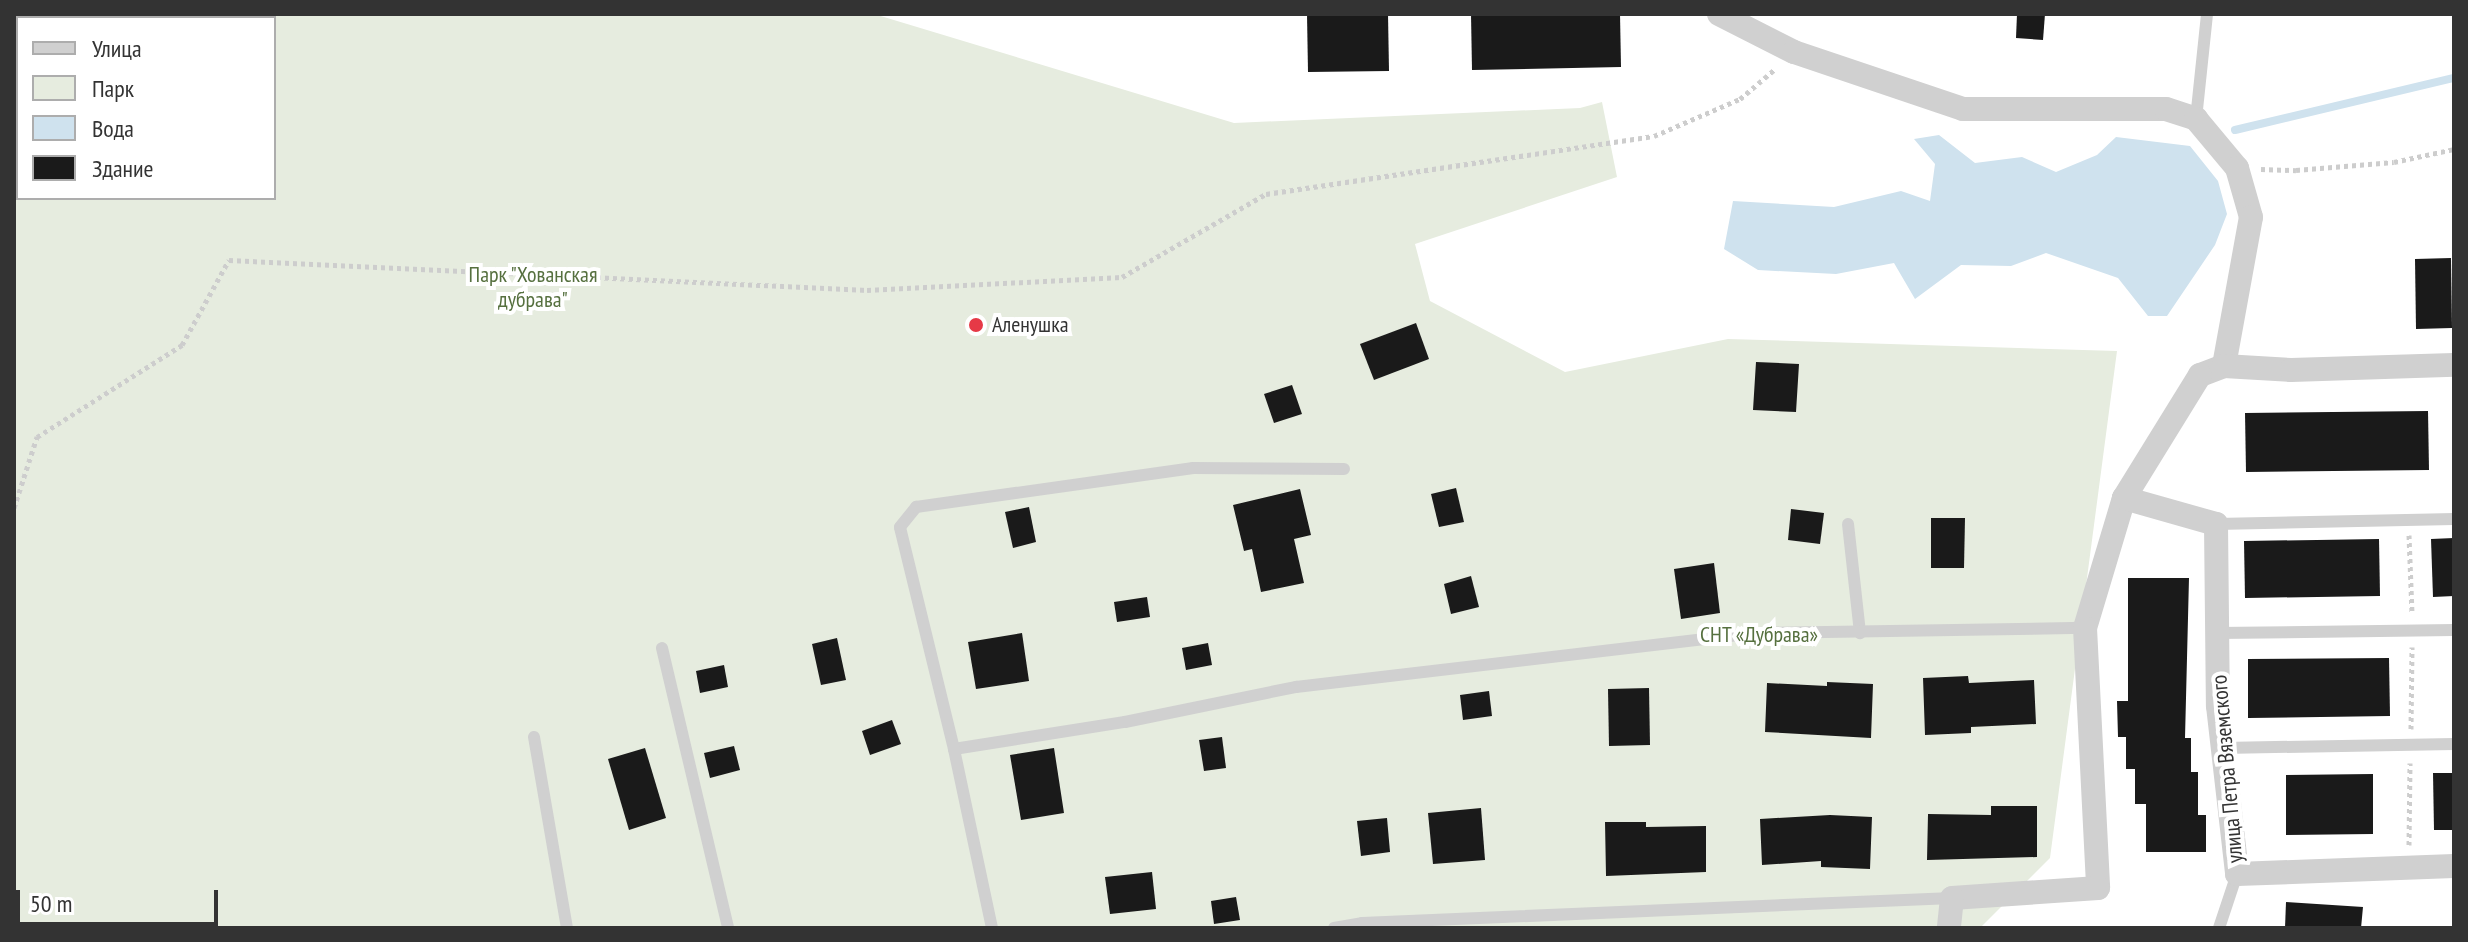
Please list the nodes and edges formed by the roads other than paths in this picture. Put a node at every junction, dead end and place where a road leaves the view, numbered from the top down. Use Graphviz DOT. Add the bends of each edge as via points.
graph roads {
  1 [pos="1719,14"];
  2 [pos="2207,14"];
  3 [pos="2196,119"];
  4 [pos="2454,365"];
  5 [pos="2224,366"];
  6 [pos="1344,469"];
  7 [pos="2124,498"];
  8 [pos="2454,519"];
  9 [pos="1848,524"];
  10 [pos="2216,524"];
  11 [pos="2085,628"];
  12 [pos="2454,630"];
  13 [pos="1860,633"];
  14 [pos="2217,633"];
  15 [pos="662,648"];
  16 [pos="534,737"];
  17 [pos="2454,744"];
  18 [pos="2223,748"];
  19 [pos="954,749"];
  20 [pos="2454,866"];
  21 [pos="2378,870"];
  22 [pos="2237,874"];
  23 [pos="2454,882"];
  24 [pos="1952,898"];
  25 [pos="567,928"];
  26 [pos="728,928"];
  27 [pos="992,928"];
  28 [pos="1334,928"];
  29 [pos="1949,928"];
  30 [pos="2219,928"];
  1 -- 3 [label="street" via="1794,52 1963,109 2166,109"];
  2 -- 3 [label="lane"];
  3 -- 5 [label="street" via="2237,168 2251,217"];
  4 -- 5 [label="street" via="2291,370"];
  5 -- 7 [label="street" via="2200,375"];
  6 -- 19 [label="lane" via="1193,468 916,507 900,527"];
  7 -- 10 [label="street"];
  7 -- 11 [label="street"];
  8 -- 10 [label="lane"];
  9 -- 13 [label="lane"];
  10 -- 14 [label="street, улица Петра Вяземского"];
  11 -- 13 [label="lane"];
  11 -- 24 [label="street" via="2098,888"];
  12 -- 14 [label="lane"];
  13 -- 19 [label="lane" via="1756,633 1296,687"];
  14 -- 18 [label="street, улица Петра Вяземского"];
  15 -- 26 [label="lane"];
  16 -- 25 [label="lane"];
  17 -- 18 [label="lane"];
  18 -- 22 [label="street, улица Петра Вяземского"];
  19 -- 27 [label="lane"];
  20 -- 21 [label="street, улица Петра Вяземского"];
  21 -- 22 [label="street, улица Петра Вяземского"];
  21 -- 23 [label="street, улица Петра Вяземского"];
  22 -- 30 [label="lane"];
  24 -- 28 [label="lane"];
  24 -- 29 [label="street"];
}
